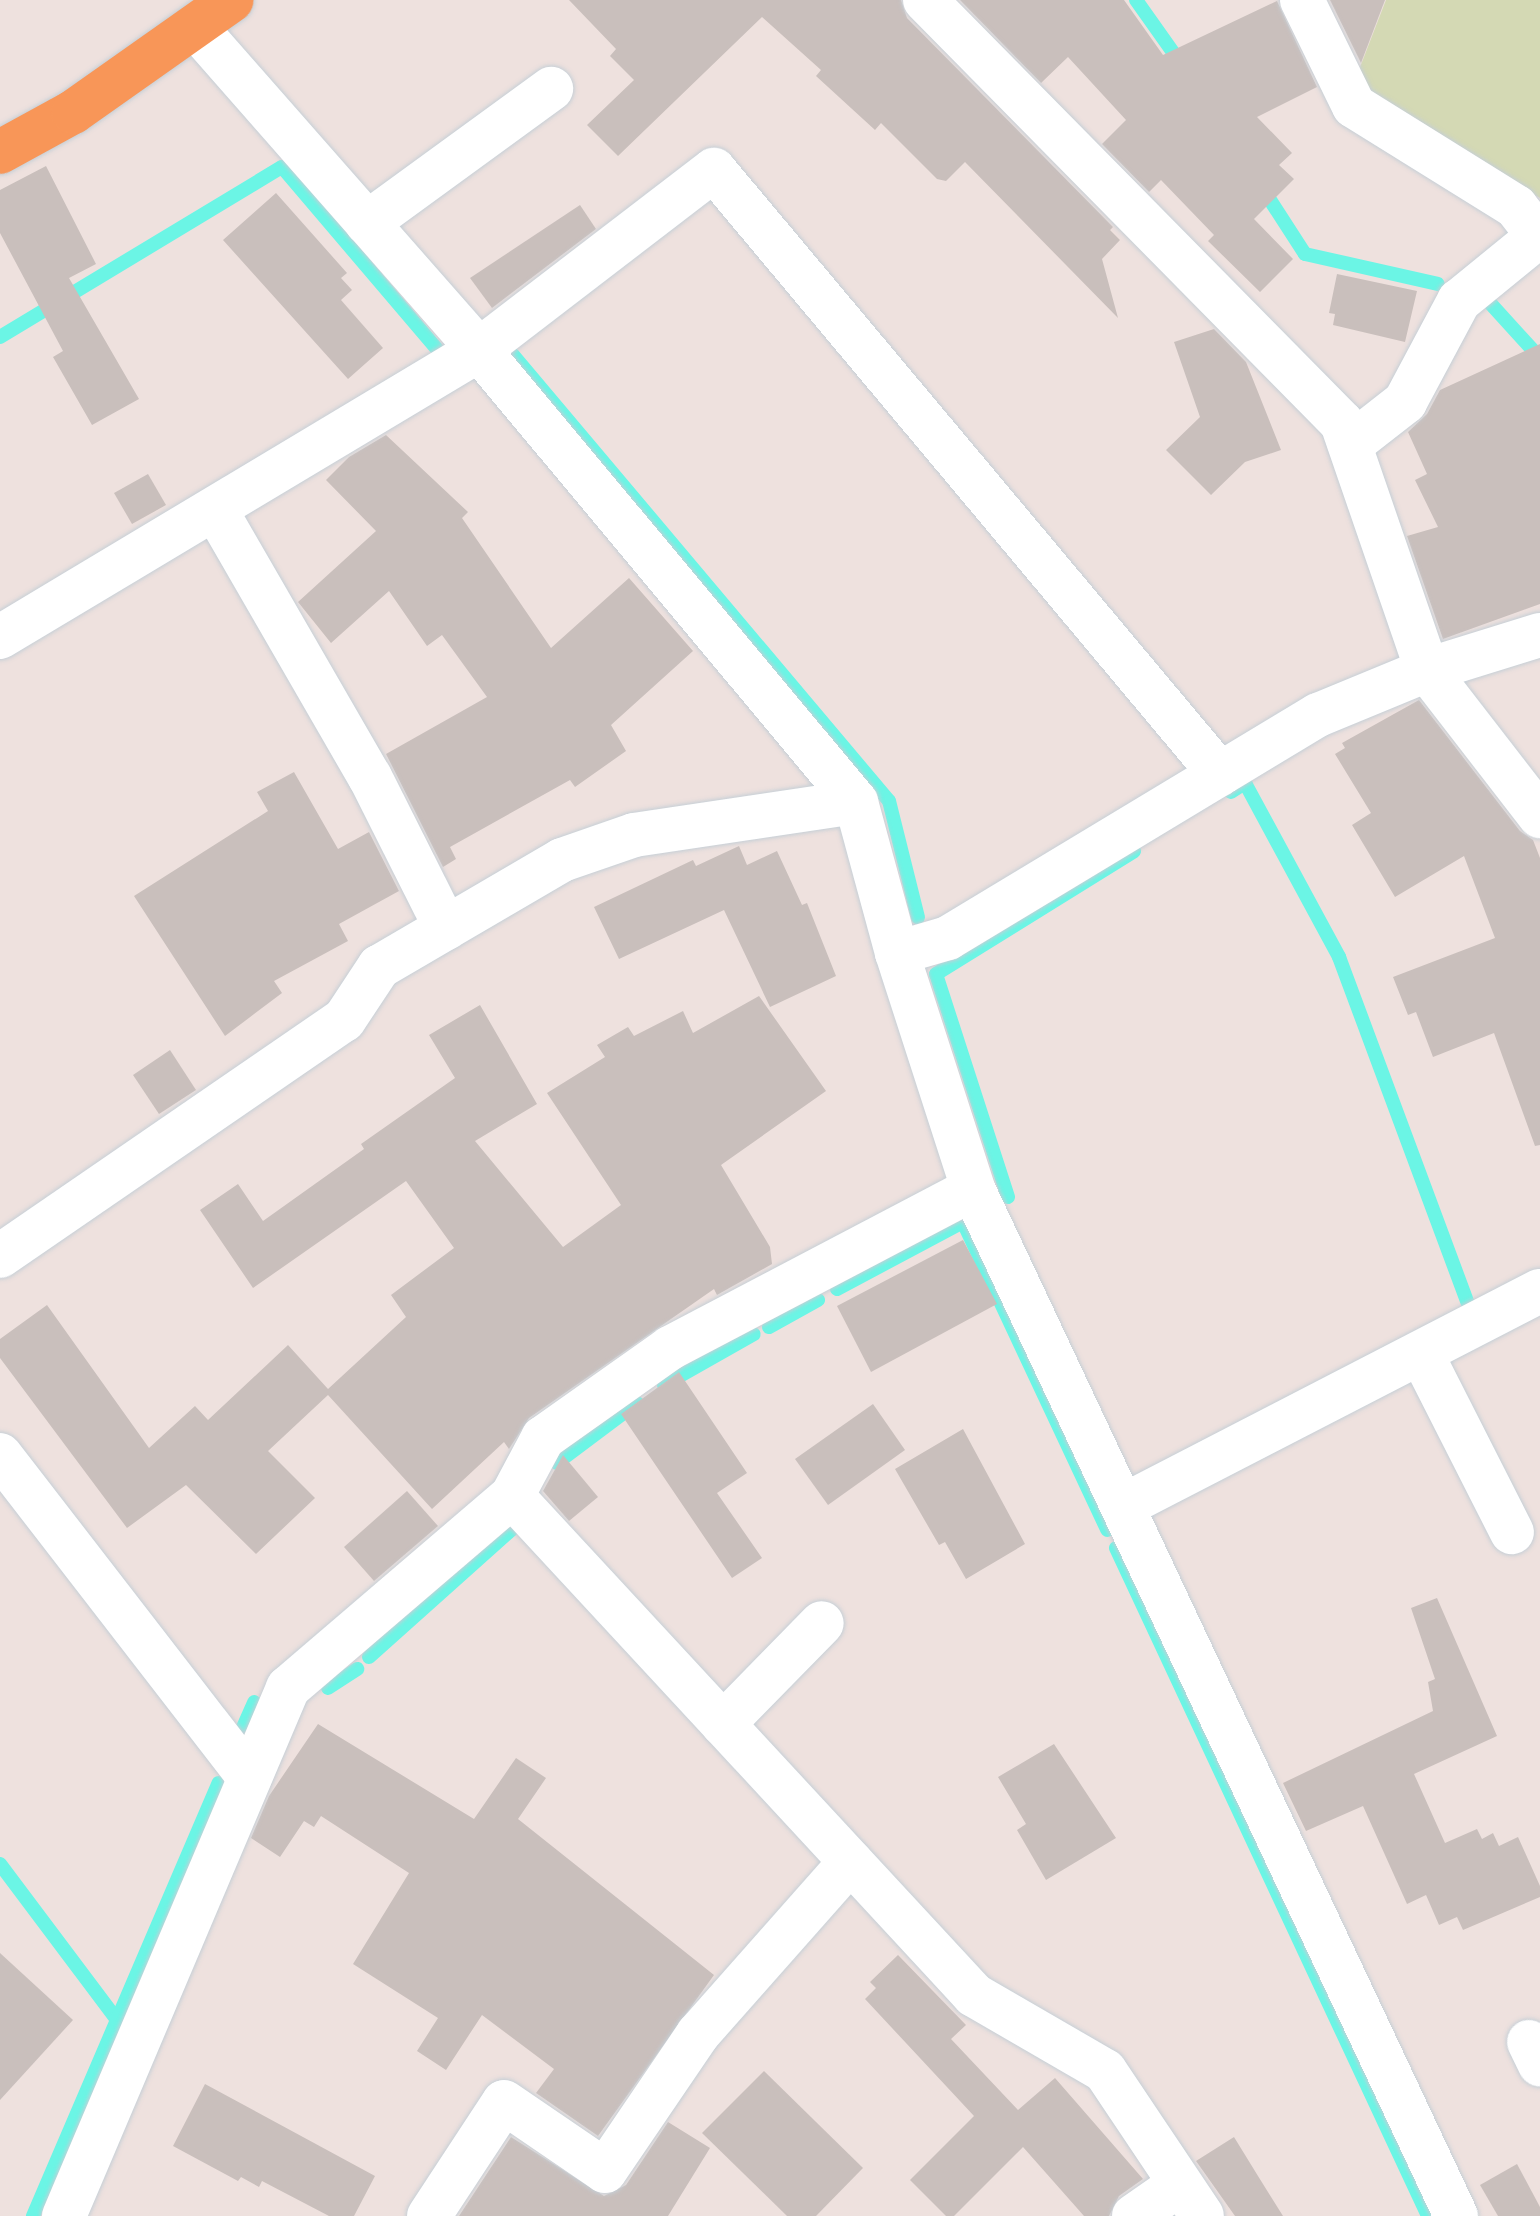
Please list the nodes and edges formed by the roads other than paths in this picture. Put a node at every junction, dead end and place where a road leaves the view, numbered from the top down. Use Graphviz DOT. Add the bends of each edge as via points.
graph roads {
  1 [pos="925,0"];
  2 [pos="1302,0"];
  3 [pos="216,9"];
  4 [pos="551,89"];
  5 [pos="0,152"];
  6 [pos="367,223"];
  7 [pos="1540,236"];
  8 [pos="479,350"];
  9 [pos="1350,445"];
  10 [pos="215,509"];
  11 [pos="1540,635"];
  12 [pos="0,637"];
  13 [pos="1427,670"];
  14 [pos="1220,774"];
  15 [pos="856,802"];
  16 [pos="1540,816"];
  17 [pos="446,928"];
  18 [pos="897,953"];
  19 [pos="973,1189"];
  20 [pos="0,1256"];
  21 [pos="1540,1291"];
  22 [pos="1421,1353"];
  23 [pos="0,1455"];
  24 [pos="512,1496"];
  25 [pos="1123,1506"];
  26 [pos="1512,1532"];
  27 [pos="822,1623"];
  28 [pos="723,1724"];
  29 [pos="250,1778"];
  30 [pos="850,1862"];
  31 [pos="1191,2200"];
  32 [pos="78,2211"];
  33 [pos="429,2216"];
  34 [pos="1134,2216"];
  35 [pos="1456,2216"];
  1 -- 9 [label="street" via="1342,423"];
  2 -- 7 [label="street" via="1354,106 1516,207"];
  3 -- 5 [label="main road" via="73,112"];
  3 -- 6 [label="street"];
  4 -- 6 [label="street"];
  6 -- 8 [label="street"];
  7 -- 9 [label="street" via="1459,301 1405,402"];
  8 -- 10 [label="street"];
  8 -- 14 [label="street" via="714,170"];
  8 -- 15 [label="street"];
  9 -- 13 [label="street"];
  10 -- 12 [label="street"];
  10 -- 17 [label="street" via="370,777"];
  11 -- 13 [label="street"];
  13 -- 14 [label="street" via="1318,715"];
  13 -- 16 [label="street"];
  14 -- 18 [label="street" via="948,938"];
  15 -- 17 [label="street" via="634,835 562,860"];
  15 -- 18 [label="street"];
  17 -- 20 [label="street" via="379,967 344,1020"];
  18 -- 19 [label="street"];
  19 -- 24 [label="street" via="670,1348 543,1438"];
  19 -- 25 [label="street"];
  21 -- 22 [label="street"];
  22 -- 25 [label="street"];
  22 -- 26 [label="street"];
  23 -- 29 [label="street"];
  24 -- 28 [label="street"];
  24 -- 29 [label="street" via="288,1688"];
  25 -- 35 [label="street"];
  27 -- 28 [label="street"];
  28 -- 30 [label="street"];
  29 -- 32 [label="street"];
  30 -- 31 [label="street" via="974,1995 1105,2071"];
  30 -- 33 [label="street" via="698,2034 605,2171 504,2102"];
  31 -- 34 [label="street"];
}
